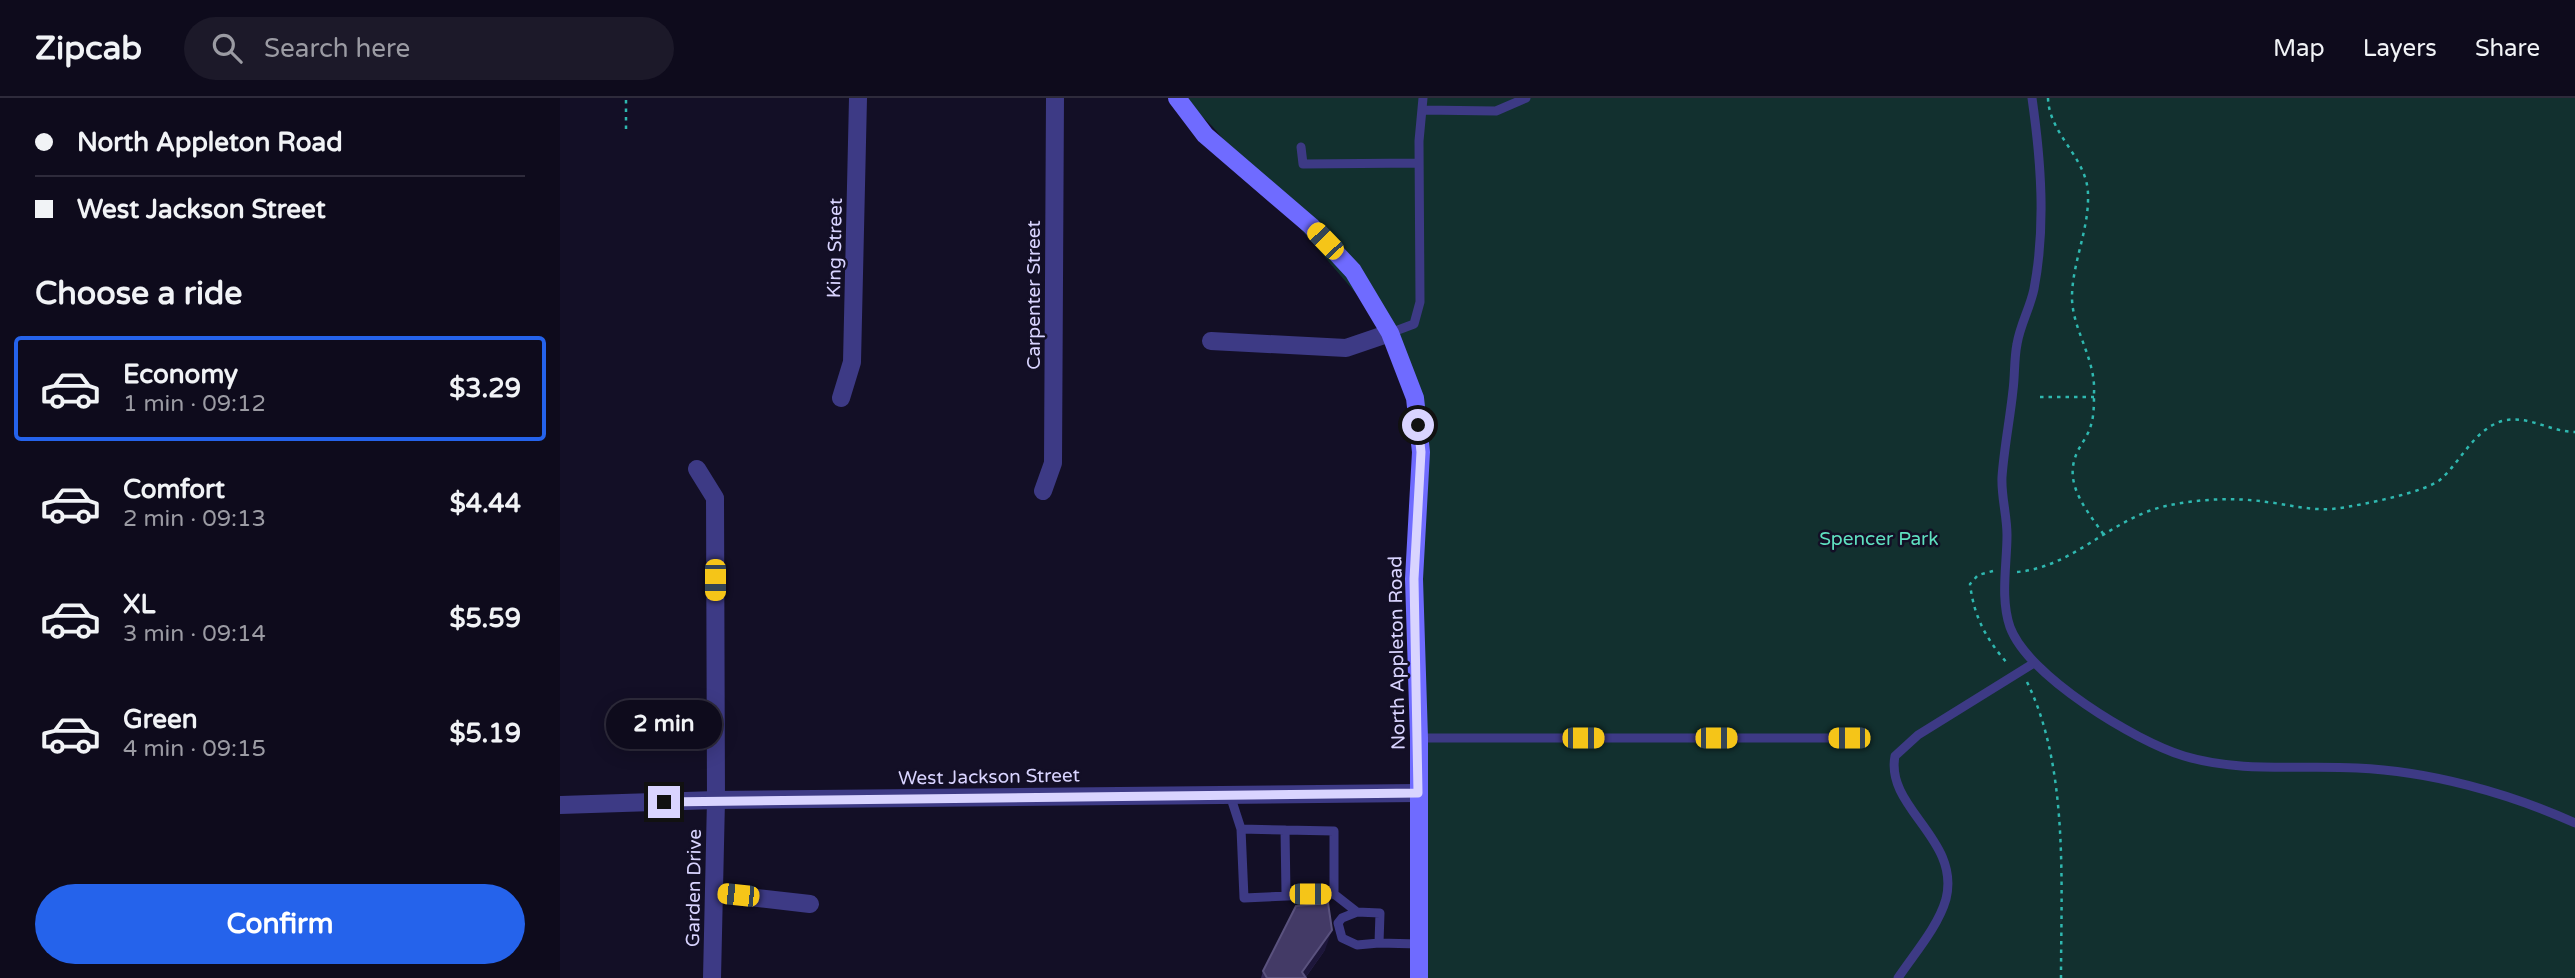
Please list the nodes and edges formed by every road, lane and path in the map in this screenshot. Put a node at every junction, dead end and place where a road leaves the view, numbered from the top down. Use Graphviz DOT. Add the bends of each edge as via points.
graph roads {
  1 [pos="626,98"];
  2 [pos="858,98"];
  3 [pos="1055,98"];
  4 [pos="1177,98"];
  5 [pos="1423,98"];
  6 [pos="1526,98"];
  7 [pos="2032,98"];
  8 [pos="2048,98"];
  9 [pos="1423,110"];
  10 [pos="626,130"];
  11 [pos="1301,147"];
  12 [pos="1419,163"];
  13 [pos="1390,333"];
  14 [pos="1211,341"];
  15 [pos="2040,397"];
  16 [pos="2094,397"];
  17 [pos="841,398"];
  18 [pos="2575,432"];
  19 [pos="697,469"];
  20 [pos="1043,491"];
  21 [pos="2104,535"];
  22 [pos="2006,573"];
  23 [pos="2034,663"];
  24 [pos="2022,673"];
  25 [pos="1419,738"];
  26 [pos="1849,738"];
  27 [pos="1418,793"];
  28 [pos="1230,795"];
  29 [pos="716,800"];
  30 [pos="560,805"];
  31 [pos="2575,823"];
  32 [pos="1241,829"];
  33 [pos="1285,830"];
  34 [pos="713,893"];
  35 [pos="1286,894"];
  36 [pos="1335,894"];
  37 [pos="810,904"];
  38 [pos="1357,912"];
  39 [pos="1379,943"];
  40 [pos="1419,944"];
  41 [pos="712,978"];
  42 [pos="1419,978"];
  43 [pos="1898,978"];
  44 [pos="2061,978"];
  1 -- 10 [label="path"];
  2 -- 17 [label="street, King Street" via="852,362"];
  3 -- 20 [label="street, Carpenter Street" via="1053,463"];
  4 -- 13 [label="main road, North Appleton Road" via="1205,135 1311,226 1353,271"];
  5 -- 9 [label="lane"];
  6 -- 9 [label="lane" via="1496,111"];
  7 -- 22 [label="lane" via="2041,175 2040,234 2034,290 2017,344 2002,479"];
  8 -- 16 [label="path" via="2057,131 2079,163 2089,191 2072,298 2093,366"];
  9 -- 12 [label="lane"];
  11 -- 12 [label="lane" via="1303,164"];
  12 -- 13 [label="lane" via="1420,302 1415,324"];
  13 -- 14 [label="street" via="1346,348"];
  13 -- 25 [label="main road, North Appleton Road" via="1415,398 1421,452 1414,579"];
  15 -- 16 [label="path"];
  16 -- 21 [label="path" via="2092,424 2074,460 2073,482"];
  18 -- 21 [label="path" via="2502,421 2482,433 2440,481 2414,492 2308,510 2266,501 2212,500 2165,506 2132,517"];
  19 -- 29 [label="street, Garden Drive" via="715,498"];
  21 -- 22 [label="path" via="2039,570"];
  22 -- 23 [label="lane" via="2010,626"];
  22 -- 24 [label="path" via="1978,575 1970,584 1973,608 1987,640 2009,666"];
  23 -- 24 [label="lane"];
  23 -- 31 [label="lane" via="2087,706 2183,756 2235,767 2358,768 2408,774 2470,788"];
  24 -- 43 [label="lane" via="1918,735 1895,756 1898,783 1942,853 1948,876 1940,915"];
  24 -- 44 [label="path" via="2047,732 2056,800"];
  25 -- 26 [label="lane"];
  25 -- 27 [label="main road, North Appleton Road"];
  27 -- 28 [label="street, West Jackson Street"];
  27 -- 40 [label="main road, North Appleton Road"];
  28 -- 29 [label="street, West Jackson Street"];
  28 -- 32 [label="lane"];
  29 -- 30 [label="street, West Jackson Street"];
  29 -- 34 [label="street, Garden Drive"];
  32 -- 33 [label="lane"];
  32 -- 35 [label="lane" via="1244,898"];
  33 -- 35 [label="lane"];
  33 -- 36 [label="lane" via="1335,831"];
  34 -- 37 [label="street"];
  34 -- 41 [label="street, Garden Drive"];
  35 -- 36 [label="lane"];
  36 -- 38 [label="lane"];
  38 -- 39 [label="lane" via="1380,913"];
  38 -- 39 [label="lane" via="1338,923 1342,938 1357,945"];
  39 -- 40 [label="lane"];
  40 -- 42 [label="main road, North Appleton Road"];
}
